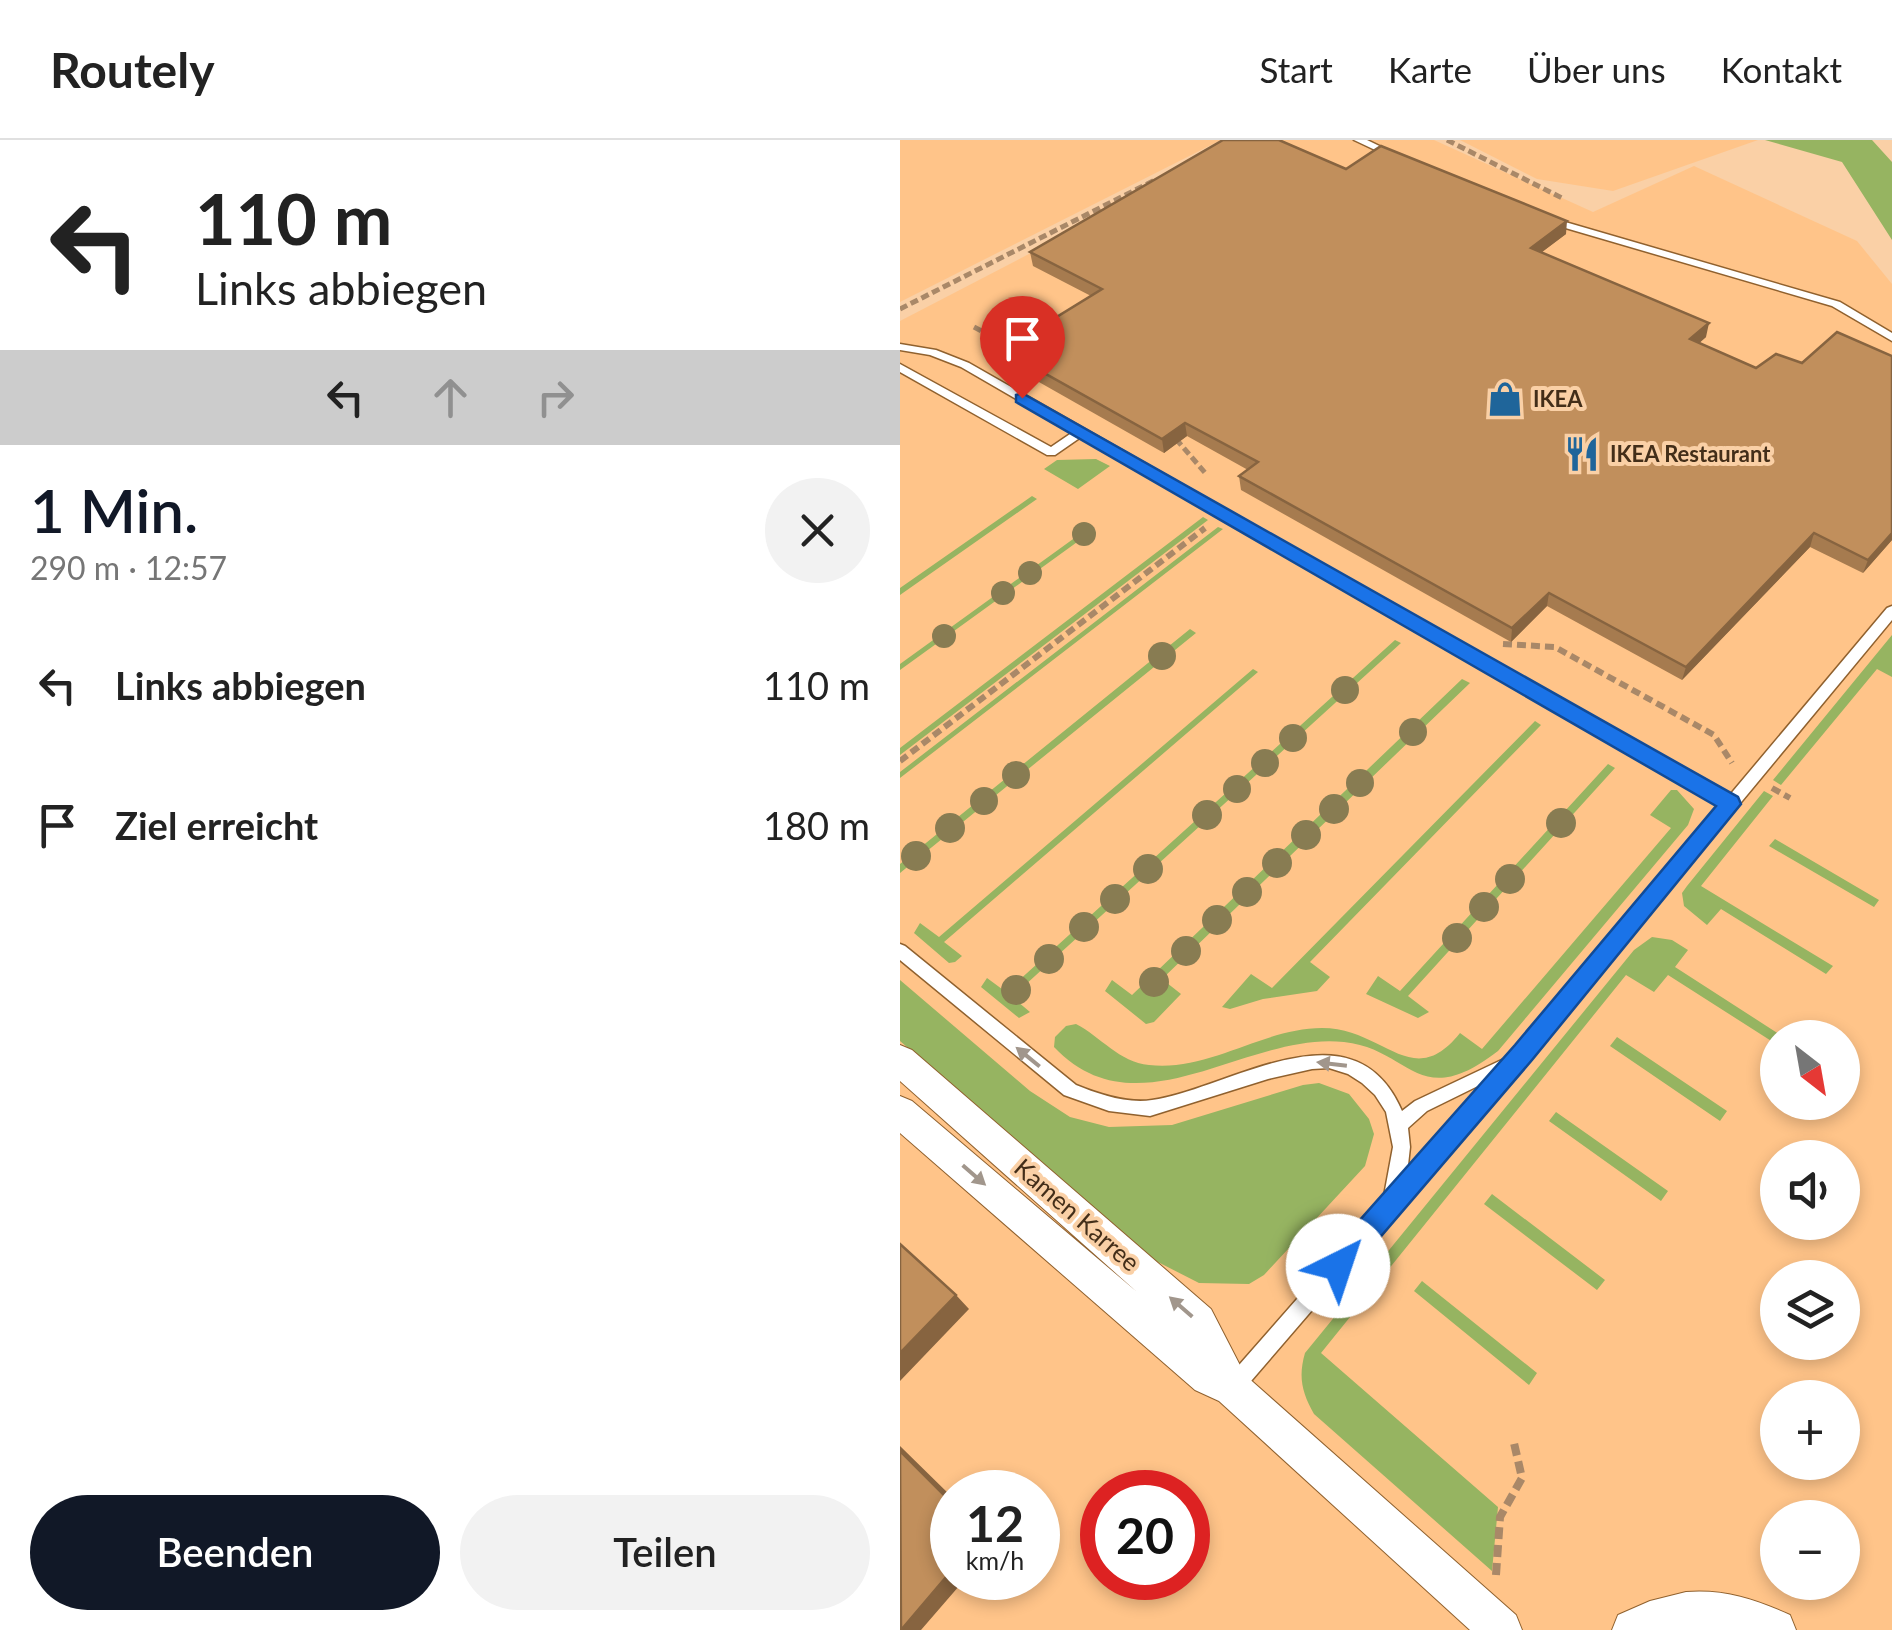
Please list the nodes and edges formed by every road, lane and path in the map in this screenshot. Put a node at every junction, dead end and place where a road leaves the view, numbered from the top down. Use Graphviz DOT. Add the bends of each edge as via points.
graph roads {
  1 [pos="1359,140"];
  2 [pos="1447,140"];
  3 [pos="1410,163"];
  4 [pos="1164,176"];
  5 [pos="1571,203"];
  6 [pos="1539,217"];
  7 [pos="900,309"];
  8 [pos="974,326"];
  9 [pos="1892,338"];
  10 [pos="900,347"];
  11 [pos="1026,356"];
  12 [pos="900,367"];
  13 [pos="1080,432"];
  14 [pos="1166,433"];
  15 [pos="1224,514"];
  16 [pos="1892,611"];
  17 [pos="1501,644"];
  18 [pos="900,761"];
  19 [pos="1734,767"];
  20 [pos="1777,791"];
  21 [pos="1790,798"];
  22 [pos="1730,804"];
  23 [pos="900,951"];
  24 [pos="900,1060"];
  25 [pos="1517,1060"];
  26 [pos="900,1112"];
  27 [pos="1400,1124"];
  28 [pos="1388,1206"];
  29 [pos="1232,1388"];
  30 [pos="1514,1444"];
  31 [pos="1487,1618"];
  32 [pos="1633,1630"];
  33 [pos="1775,1630"];
  1 -- 3 [label="lane"];
  2 -- 5 [label="path"];
  4 -- 7 [label="path"];
  6 -- 9 [label="lane" via="1836,304"];
  8 -- 11 [label="path"];
  10 -- 13 [label="lane" via="965,365"];
  12 -- 13 [label="lane" via="1051,452"];
  13 -- 15 [label="lane"];
  14 -- 15 [label="path" via="1183,443 1215,485 1241,501"];
  15 -- 18 [label="path"];
  15 -- 22 [label="lane"];
  16 -- 22 [label="lane"];
  17 -- 19 [label="path" via="1555,647 1714,736"];
  20 -- 21 [label="path"];
  22 -- 25 [label="lane"];
  27 -- 23 [label="lane, one-way" via="1377,1084 1330,1062 1150,1108 1094,1101 1070,1090"];
  29 -- 24 [label="street, Kamen Karree, one-way" via="1198,1322"];
  25 -- 27 [label="lane" via="1421,1106"];
  25 -- 28 [label="lane"];
  26 -- 29 [label="street, Kamen Karree, one-way" via="1208,1376"];
  27 -- 28 [label="lane" via="1401,1163"];
  28 -- 29 [label="lane"];
  29 -- 31 [label="street, Kamen Karree"];
  30 -- 31 [label="path" via="1522,1478 1500,1516 1498,1573"];
  32 -- 33 [label="street" via="1685,1611 1722,1612"];
}
